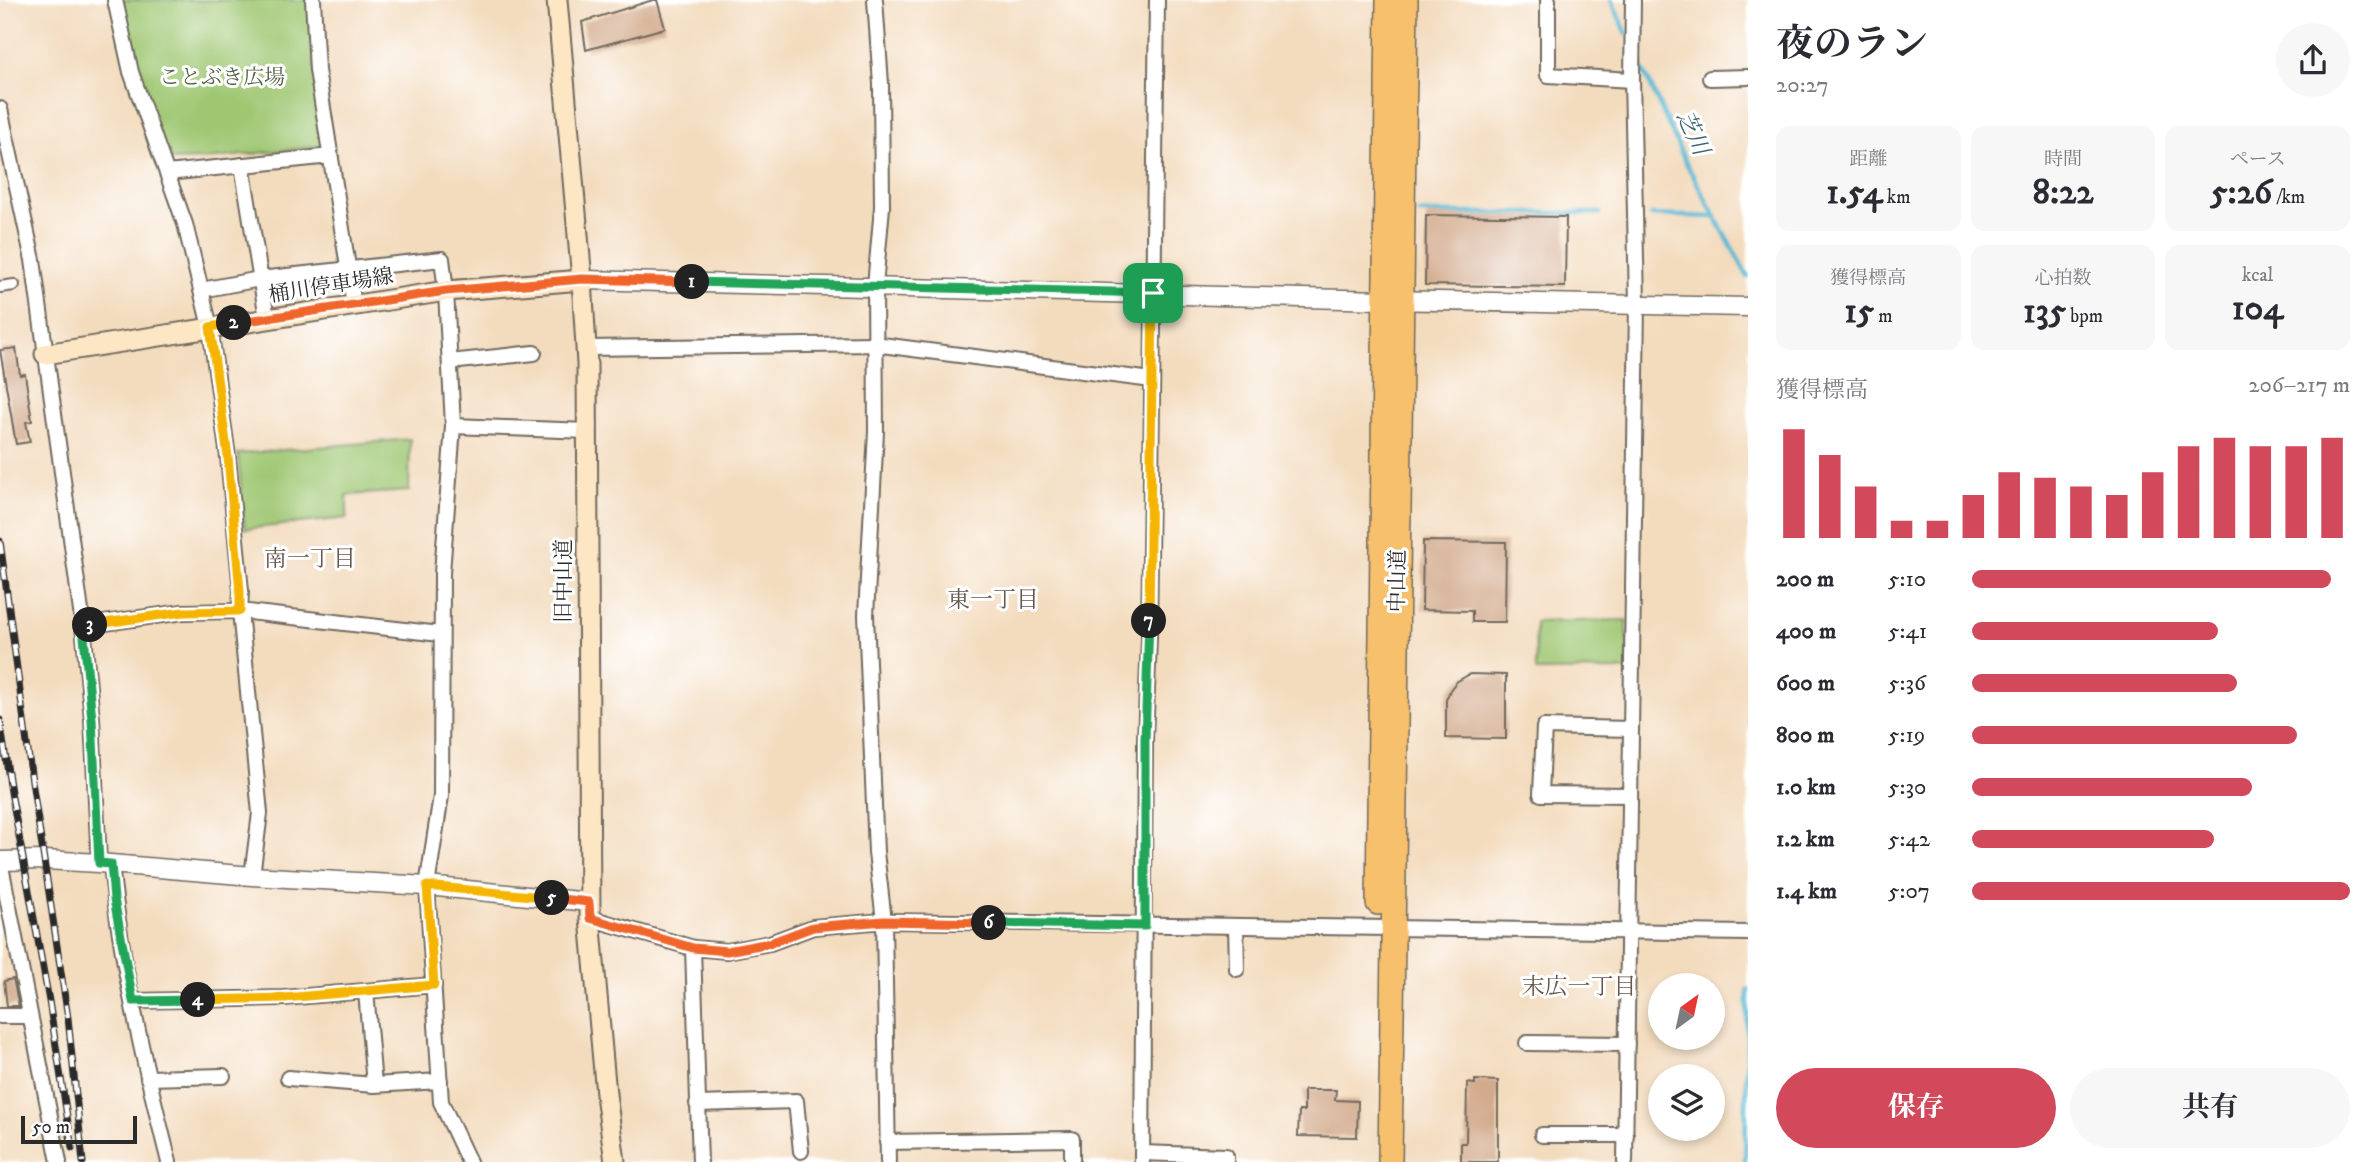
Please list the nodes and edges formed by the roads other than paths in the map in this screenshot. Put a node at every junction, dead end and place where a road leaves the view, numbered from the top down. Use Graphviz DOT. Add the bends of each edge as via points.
graph roads {
  1 [pos="115,0"];
  2 [pos="313,0"];
  3 [pos="557,0"];
  4 [pos="876,0"];
  5 [pos="1157,0"];
  6 [pos="1388,0"];
  7 [pos="1406,0"];
  8 [pos="1548,0"];
  9 [pos="1633,4"];
  10 [pos="1748,77"];
  11 [pos="1710,78"];
  12 [pos="1632,79"];
  13 [pos="0,109"];
  14 [pos="331,156"];
  15 [pos="242,165"];
  16 [pos="167,173"];
  17 [pos="348,270"];
  18 [pos="260,279"];
  19 [pos="582,279"];
  20 [pos="14,285"];
  21 [pos="875,286"];
  22 [pos="0,287"];
  23 [pos="201,290"];
  24 [pos="446,291"];
  25 [pos="1153,293"];
  26 [pos="1394,300"];
  27 [pos="1637,303"];
  28 [pos="354,305"];
  29 [pos="1747,307"];
  30 [pos="267,318"];
  31 [pos="210,327"];
  32 [pos="874,344"];
  33 [pos="586,348"];
  34 [pos="534,353"];
  35 [pos="45,354"];
  36 [pos="450,362"];
  37 [pos="1152,380"];
  38 [pos="453,426"];
  39 [pos="588,431"];
  40 [pos="240,611"];
  41 [pos="83,626"];
  42 [pos="440,634"];
  43 [pos="1631,729"];
  44 [pos="1630,795"];
  45 [pos="0,861"];
  46 [pos="105,863"];
  47 [pos="252,876"];
  48 [pos="427,886"];
  49 [pos="589,910"];
  50 [pos="884,921"];
  51 [pos="1145,926"];
  52 [pos="1236,926"];
  53 [pos="1385,929"];
  54 [pos="1628,931"];
  55 [pos="1743,933"];
  56 [pos="693,948"];
  57 [pos="1237,969"];
  58 [pos="434,985"];
  59 [pos="366,991"];
  60 [pos="133,1001"];
  61 [pos="0,1016"];
  62 [pos="30,1016"];
  63 [pos="1527,1042"];
  64 [pos="1627,1044"];
  65 [pos="223,1076"];
  66 [pos="148,1078"];
  67 [pos="288,1078"];
  68 [pos="440,1081"];
  69 [pos="374,1085"];
  70 [pos="697,1104"];
  71 [pos="1542,1135"];
  72 [pos="1626,1135"];
  73 [pos="887,1142"];
  74 [pos="801,1151"];
  75 [pos="1142,1157"];
  76 [pos="59,1162"];
  77 [pos="169,1162"];
  78 [pos="469,1162"];
  79 [pos="615,1162"];
  80 [pos="700,1162"];
  81 [pos="887,1162"];
  82 [pos="1072,1162"];
  83 [pos="1226,1162"];
  84 [pos="1375,1162"];
  85 [pos="1390,1162"];
  86 [pos="1625,1162"];
  1 -- 16 [label="street" via="131,72"];
  2 -- 14 [label="street" via="317,70"];
  3 -- 19 [label="main road, 旧中山道"];
  4 -- 21 [label="street" via="882,206"];
  5 -- 25 [label="street"];
  6 -- 26 [label="highway, 中山道"];
  7 -- 26 [label="highway, 中山道"];
  8 -- 12 [label="street" via="1548,75"];
  9 -- 12 [label="street"];
  10 -- 11 [label="street"];
  12 -- 27 [label="street"];
  13 -- 35 [label="street" via="33,260"];
  14 -- 15 [label="street"];
  14 -- 17 [label="street"];
  15 -- 16 [label="street"];
  15 -- 18 [label="street"];
  16 -- 23 [label="street"];
  17 -- 18 [label="street"];
  17 -- 24 [label="street" via="442,260"];
  17 -- 28 [label="street"];
  18 -- 23 [label="street"];
  18 -- 30 [label="street"];
  19 -- 21 [label="street"];
  19 -- 24 [label="main road, 桶川停車場線"];
  19 -- 33 [label="main road, 旧中山道"];
  20 -- 22 [label="street"];
  21 -- 25 [label="street"];
  21 -- 32 [label="street"];
  23 -- 31 [label="street"];
  24 -- 28 [label="main road, 桶川停車場線"];
  24 -- 36 [label="street"];
  25 -- 26 [label="street"];
  25 -- 37 [label="street"];
  26 -- 27 [label="street"];
  26 -- 53 [label="highway, 中山道"];
  27 -- 29 [label="street"];
  27 -- 43 [label="street"];
  28 -- 30 [label="main road, 桶川停車場線"];
  30 -- 31 [label="main road, 桶川停車場線"];
  31 -- 35 [label="main road, 桶川停車場線"];
  31 -- 40 [label="street" via="228,457"];
  32 -- 33 [label="street"];
  32 -- 37 [label="street"];
  32 -- 50 [label="street" via="876,432 866,615 876,852"];
  33 -- 39 [label="main road, 旧中山道"];
  34 -- 36 [label="street"];
  35 -- 41 [label="street"];
  36 -- 38 [label="street"];
  37 -- 51 [label="street"];
  38 -- 39 [label="street"];
  38 -- 42 [label="street"];
  39 -- 49 [label="main road, 旧中山道"];
  40 -- 41 [label="street" via="183,612"];
  40 -- 42 [label="street"];
  40 -- 47 [label="street" via="260,813"];
  41 -- 46 [label="street"];
  42 -- 48 [label="street" via="441,796"];
  43 -- 44 [label="street"];
  43 -- 44 [label="street" via="1544,727 1541,794"];
  44 -- 54 [label="street"];
  45 -- 46 [label="street"];
  45 -- 62 [label="street"];
  46 -- 47 [label="street"];
  46 -- 60 [label="street"];
  47 -- 48 [label="street"];
  48 -- 49 [label="street"];
  48 -- 58 [label="street"];
  49 -- 56 [label="street"];
  49 -- 79 [label="main road, 旧中山道"];
  50 -- 51 [label="street"];
  50 -- 56 [label="street" via="813,927 770,943 727,951"];
  50 -- 73 [label="street"];
  51 -- 52 [label="street"];
  51 -- 75 [label="street"];
  52 -- 53 [label="street"];
  52 -- 57 [label="street"];
  53 -- 54 [label="street"];
  53 -- 84 [label="highway, 中山道"];
  53 -- 85 [label="highway, 中山道"];
  54 -- 55 [label="street"];
  54 -- 64 [label="street"];
  56 -- 70 [label="street"];
  58 -- 59 [label="street"];
  58 -- 68 [label="street"];
  59 -- 60 [label="street"];
  59 -- 69 [label="street"];
  60 -- 66 [label="street"];
  61 -- 62 [label="street"];
  62 -- 76 [label="street"];
  63 -- 64 [label="street"];
  64 -- 72 [label="street"];
  65 -- 66 [label="street"];
  66 -- 77 [label="street"];
  67 -- 69 [label="street"];
  68 -- 69 [label="street"];
  68 -- 78 [label="street" via="441,1102"];
  70 -- 74 [label="street" via="796,1101"];
  70 -- 80 [label="street"];
  71 -- 72 [label="street"];
  72 -- 86 [label="street"];
  73 -- 81 [label="street"];
  73 -- 82 [label="street" via="1072,1139"];
  75 -- 83 [label="street" via="1226,1156"];
}
